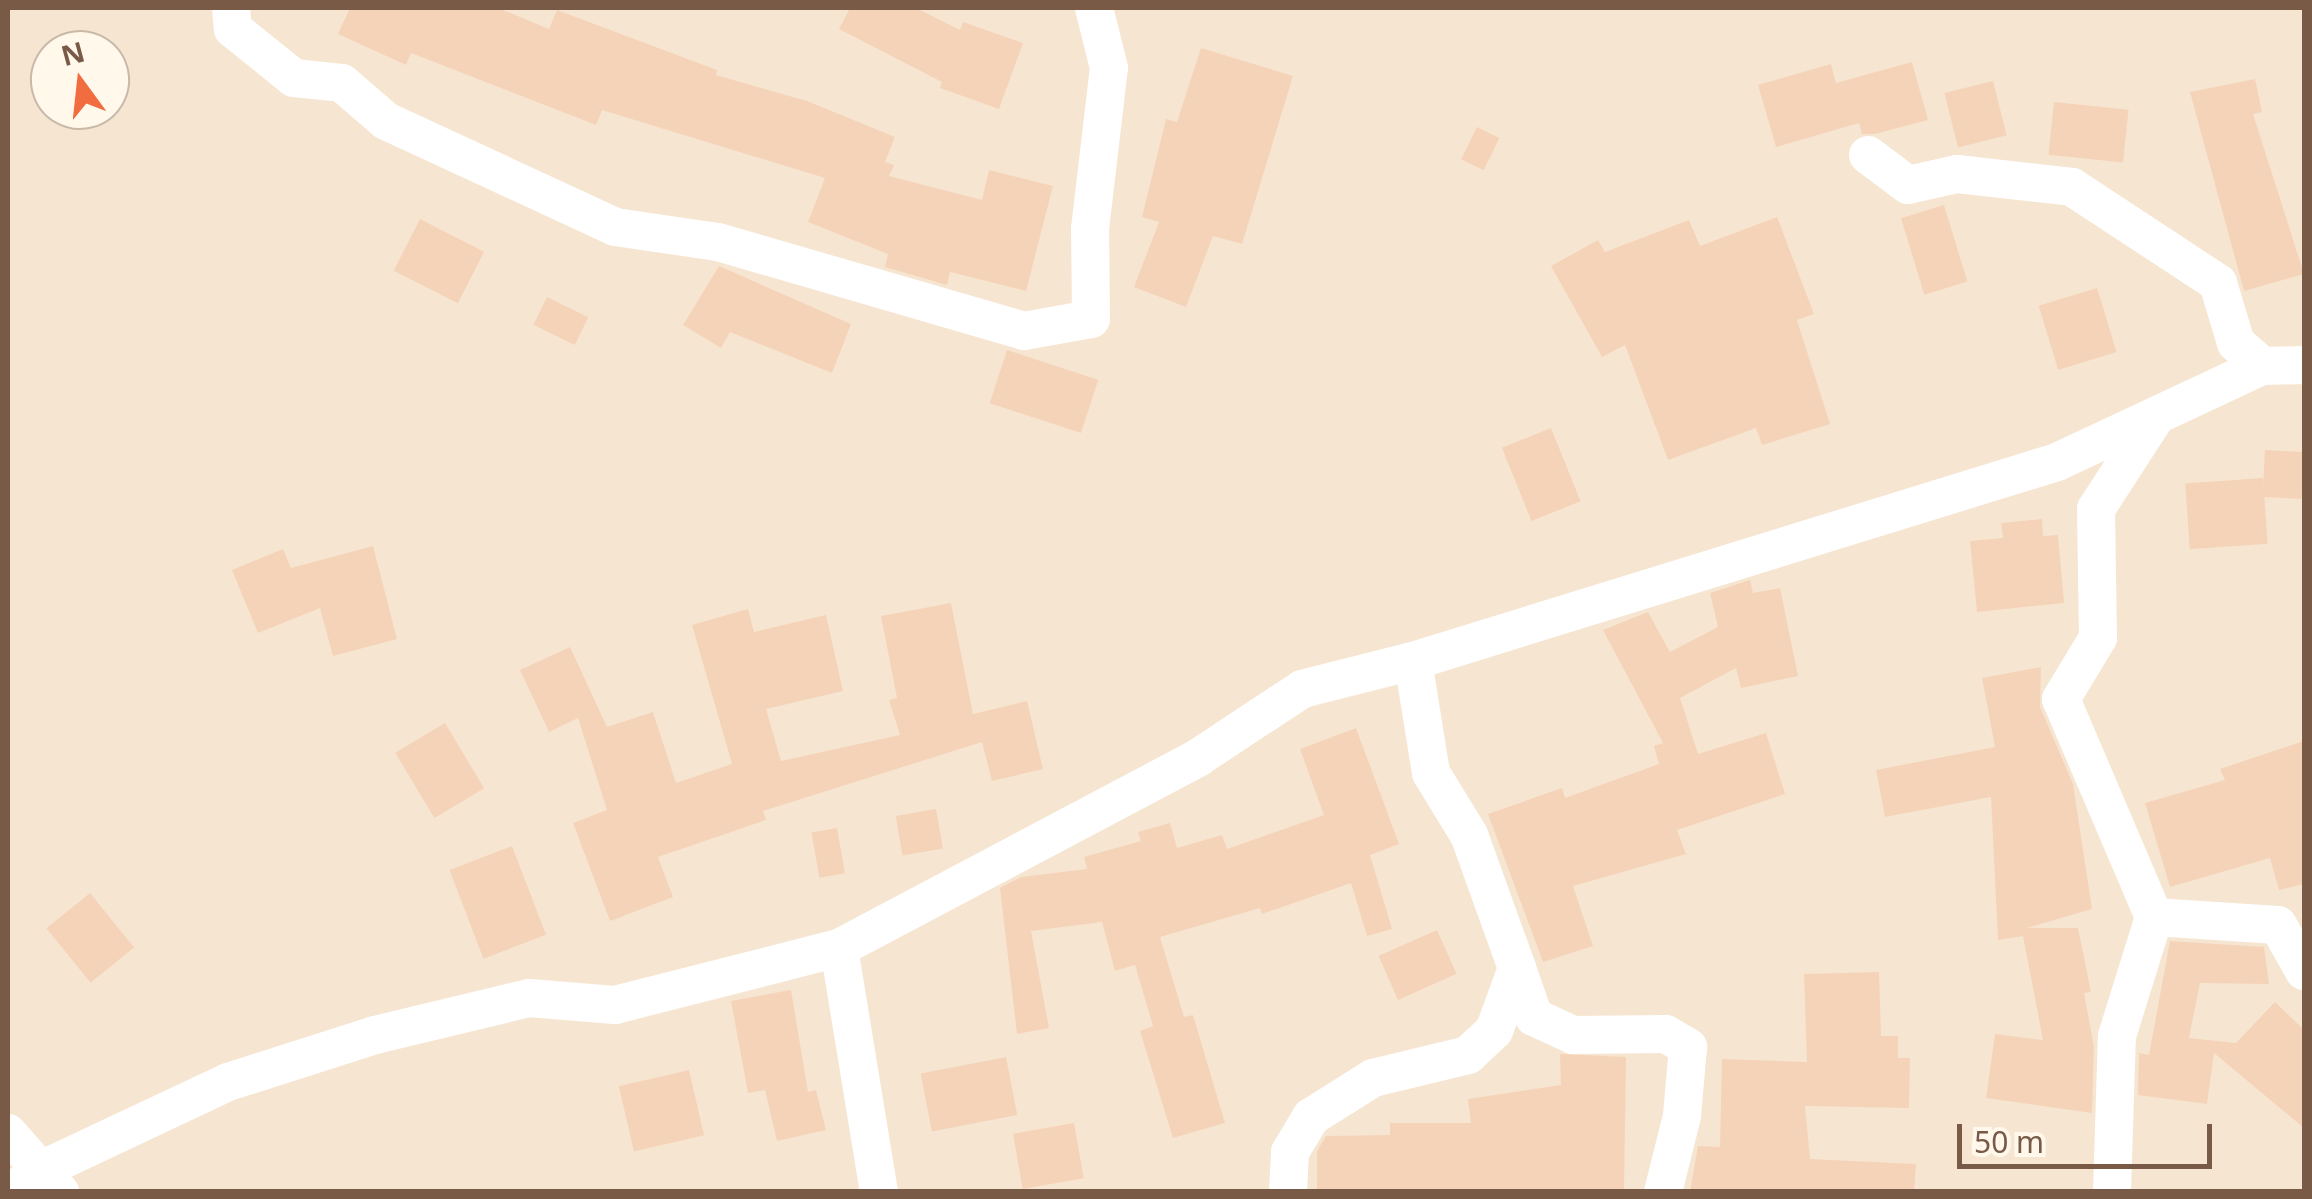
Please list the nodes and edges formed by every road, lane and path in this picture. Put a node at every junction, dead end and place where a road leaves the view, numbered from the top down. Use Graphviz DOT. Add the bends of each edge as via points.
graph roads {
  1 [pos="232,8"];
  2 [pos="1094,8"];
  3 [pos="1868,155"];
  4 [pos="2304,364"];
  5 [pos="2262,366"];
  6 [pos="2155,419"];
  7 [pos="2057,462"];
  8 [pos="2096,510"];
  9 [pos="1414,661"];
  10 [pos="2154,917"];
  11 [pos="839,948"];
  12 [pos="1517,968"];
  13 [pos="2304,971"];
  14 [pos="8,1134"];
  15 [pos="38,1184"];
  16 [pos="879,1192"];
  17 [pos="1288,1192"];
  18 [pos="1664,1192"];
  19 [pos="2112,1192"];
  1 -- 2 [label="street" via="233,28 294,78 342,83 386,121 615,228 718,242 1024,331 1091,318 1090,229 1109,68"];
  3 -- 5 [label="street" via="1908,184 1957,174 2072,187 2218,283 2236,343"];
  4 -- 5 [label="street"];
  5 -- 6 [label="street"];
  6 -- 7 [label="street"];
  6 -- 8 [label="street"];
  7 -- 8 [label="street"];
  7 -- 9 [label="street"];
  8 -- 10 [label="street" via="2098,638 2061,699"];
  9 -- 11 [label="street" via="1302,689 1199,758"];
  9 -- 12 [label="street" via="1430,773 1469,835"];
  10 -- 13 [label="street" via="2278,925"];
  10 -- 19 [label="street" via="2116,1036"];
  11 -- 15 [label="street" via="615,1005 530,998 375,1035 228,1082"];
  11 -- 16 [label="street"];
  12 -- 17 [label="street" via="1494,1031 1468,1055 1373,1078 1311,1117 1290,1152"];
  12 -- 18 [label="street" via="1534,1017 1573,1035 1666,1034 1688,1047 1682,1116"];
  14 -- 15 [label="street"];
}
